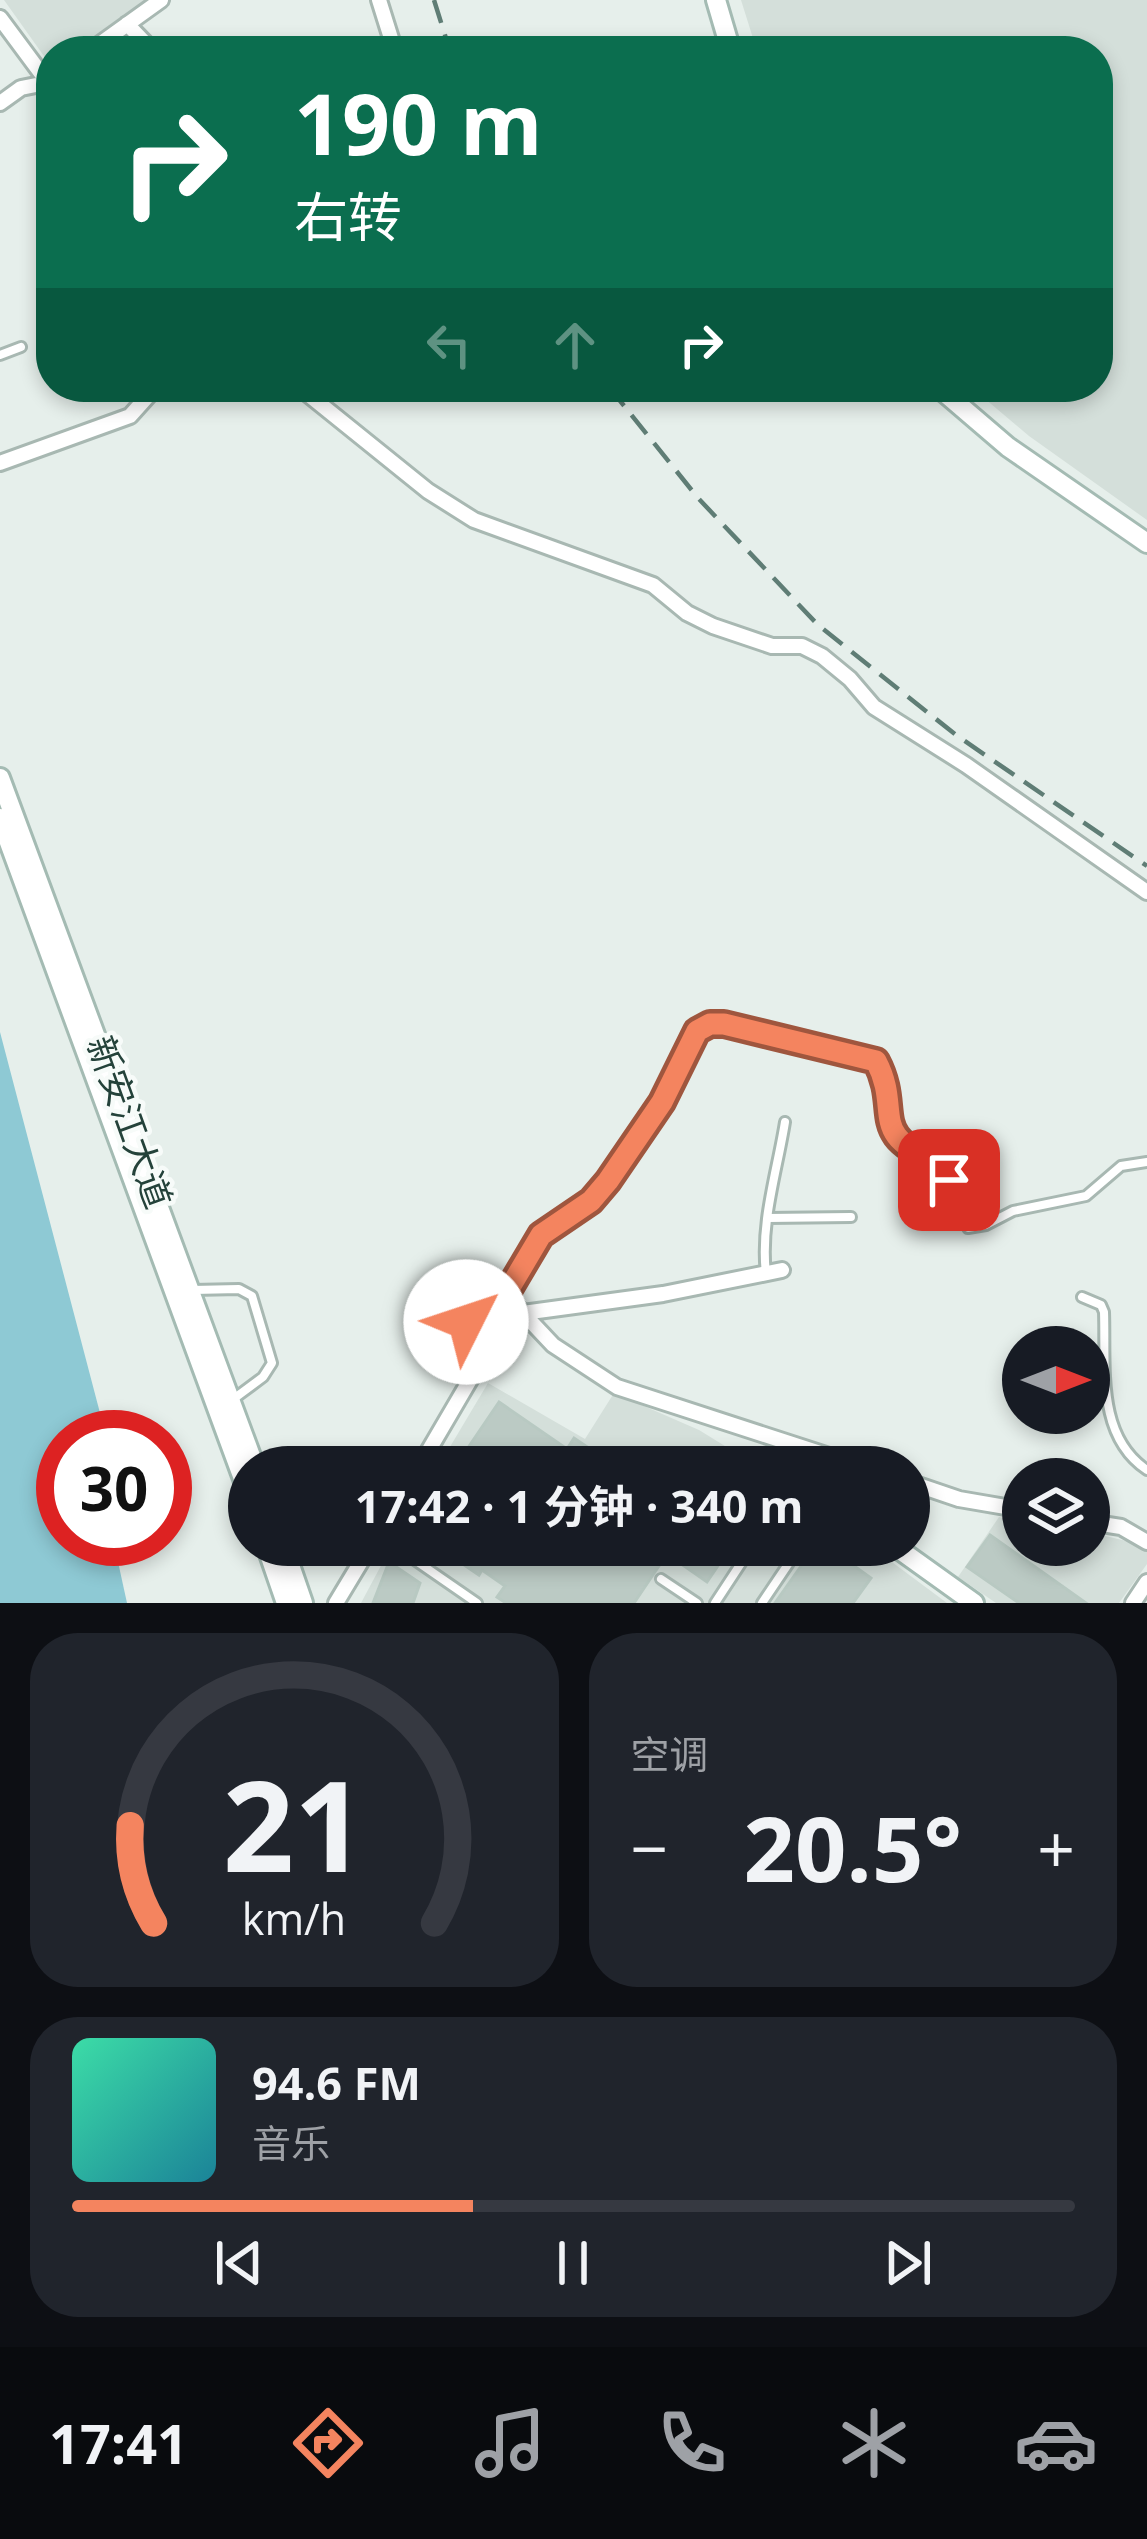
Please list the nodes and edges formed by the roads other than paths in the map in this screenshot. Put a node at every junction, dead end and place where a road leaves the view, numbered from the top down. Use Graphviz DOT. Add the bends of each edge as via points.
graph roads {
  1 [pos="161,0"];
  2 [pos="379,0"];
  3 [pos="716,0"];
  4 [pos="0,18"];
  5 [pos="127,24"];
  6 [pos="111,36"];
  7 [pos="139,36"];
  8 [pos="390,36"];
  9 [pos="727,36"];
  10 [pos="36,65"];
  11 [pos="36,85"];
  12 [pos="0,103"];
  13 [pos="22,347"];
  14 [pos="0,355"];
  15 [pos="144,402"];
  16 [pos="318,402"];
  17 [pos="956,402"];
  18 [pos="0,463"];
  19 [pos="1147,543"];
  20 [pos="0,778"];
  21 [pos="0,818"];
  22 [pos="1147,892"];
  23 [pos="785,1122"];
  24 [pos="1147,1162"];
  25 [pos="851,1216"];
  26 [pos="768,1218"];
  27 [pos="782,1270"];
  28 [pos="766,1274"];
  29 [pos="191,1290"];
  30 [pos="506,1294"];
  31 [pos="1082,1297"];
  32 [pos="523,1312"];
  33 [pos="232,1400"];
  34 [pos="231,1446"];
  35 [pos="248,1446"];
  36 [pos="432,1446"];
  37 [pos="786,1446"];
  38 [pos="1147,1470"];
  39 [pos="930,1489"];
  40 [pos="1002,1506"];
  41 [pos="1110,1525"];
  42 [pos="1147,1542"];
  43 [pos="273,1566"];
  44 [pos="290,1566"];
  45 [pos="358,1566"];
  46 [pos="423,1566"];
  47 [pos="740,1566"];
  48 [pos="787,1566"];
  49 [pos="922,1566"];
  50 [pos="661,1579"];
  51 [pos="1147,1582"];
  52 [pos="286,1603"];
  53 [pos="303,1603"];
  54 [pos="335,1603"];
  55 [pos="477,1603"];
  56 [pos="697,1603"];
  57 [pos="715,1603"];
  58 [pos="762,1603"];
  59 [pos="974,1603"];
  60 [pos="1133,1603"];
  1 -- 5 [label="street"];
  2 -- 8 [label="street"];
  3 -- 9 [label="main road"];
  4 -- 10 [label="street"];
  5 -- 6 [label="street"];
  5 -- 7 [label="street"];
  11 -- 12 [label="street"];
  13 -- 14 [label="lane"];
  15 -- 18 [label="street" via="134,414"];
  16 -- 22 [label="street" via="475,520 653,585 712,626 822,656 874,707"];
  17 -- 19 [label="main road"];
  20 -- 29 [label="main road, 新安江大道"];
  21 -- 34 [label="main road, 新安江大道"];
  23 -- 26 [label="lane"];
  24 -- 30 [label="lane" via="1124,1164 1086,1196 968,1228 939,1162 890,1129 876,1061 710,1024 697,1031 662,1102 608,1181 541,1235"];
  25 -- 26 [label="lane"];
  26 -- 28 [label="lane"];
  27 -- 28 [label="street"];
  28 -- 32 [label="street"];
  29 -- 33 [label="main road, 新安江大道"];
  29 -- 33 [label="lane" via="252,1295 272,1363"];
  30 -- 32 [label="street"];
  30 -- 36 [label="street" via="468,1316 478,1368"];
  31 -- 38 [label="lane" via="1104,1312 1116,1438"];
  32 -- 37 [label="street" via="567,1357 616,1387"];
  33 -- 35 [label="main road, 新安江大道"];
  39 -- 40 [label="street"];
  41 -- 42 [label="street"];
  43 -- 52 [label="main road"];
  44 -- 53 [label="main road"];
  45 -- 54 [label="street"];
  46 -- 55 [label="lane"];
  47 -- 57 [label="lane"];
  48 -- 58 [label="lane"];
  49 -- 59 [label="main road"];
  50 -- 56 [label="lane"];
  51 -- 60 [label="street"];
}
